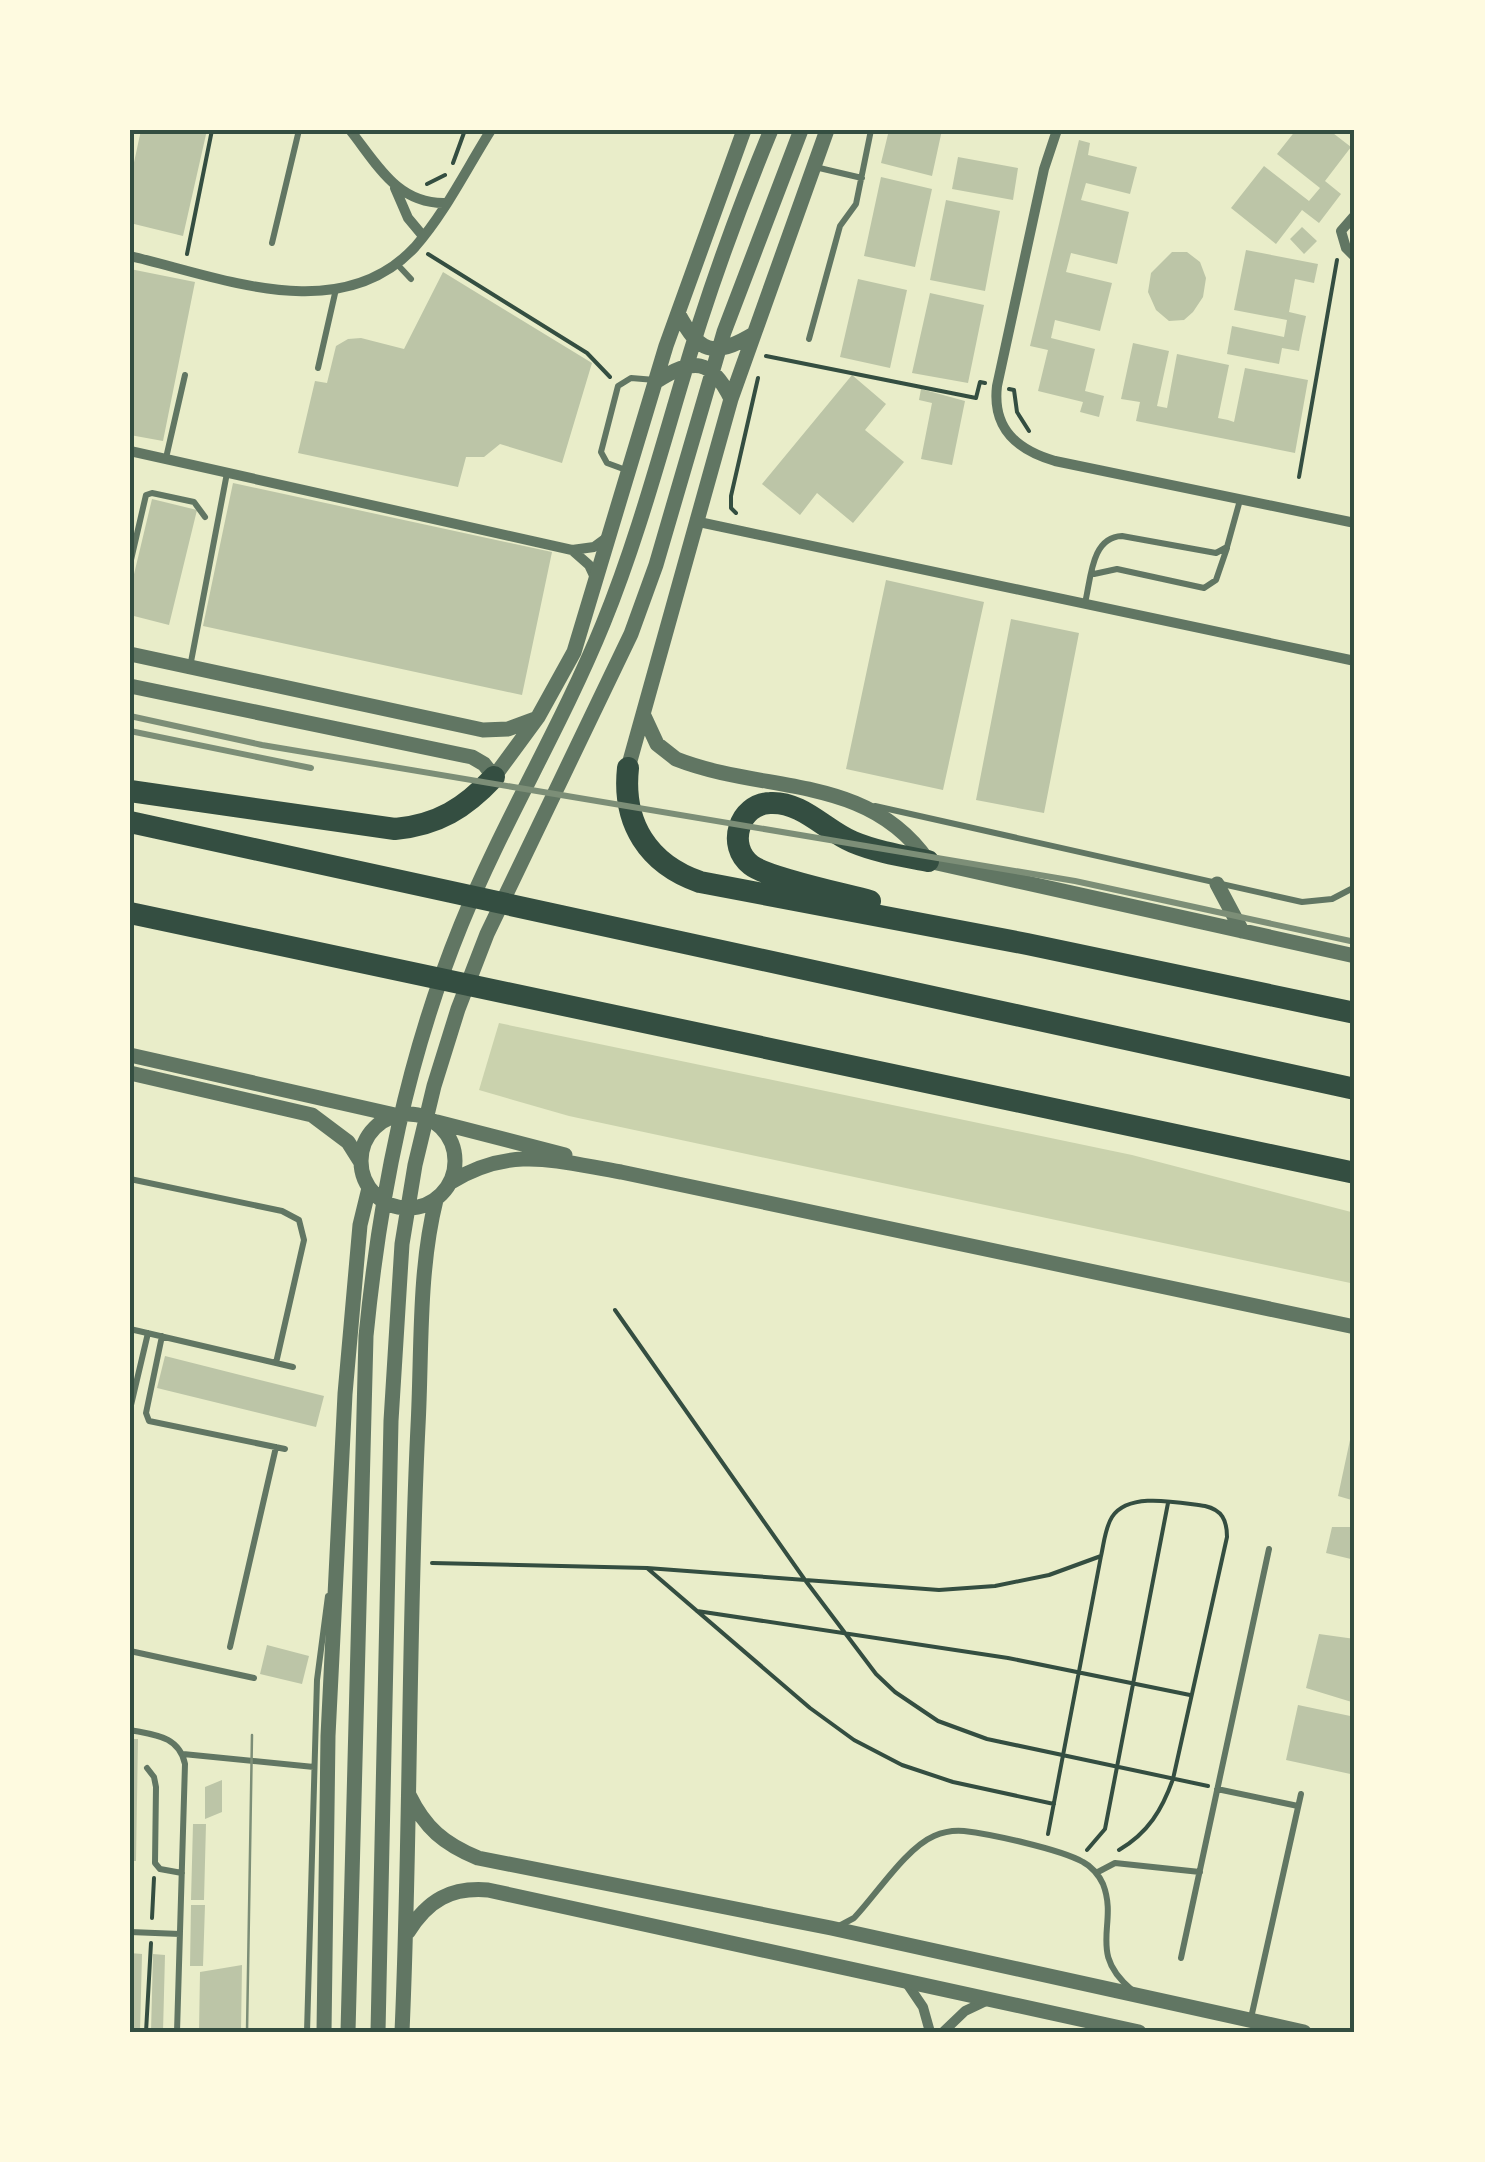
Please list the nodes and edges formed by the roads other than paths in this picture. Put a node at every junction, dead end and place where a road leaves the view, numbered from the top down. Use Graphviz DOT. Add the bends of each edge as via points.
graph roads {
  1 [pos="299,130"];
  2 [pos="350,130"];
  3 [pos="490,130"];
  4 [pos="744,130"];
  5 [pos="771,130"];
  6 [pos="800,130"];
  7 [pos="827,130"];
  8 [pos="871,130"];
  9 [pos="1057,130"];
  10 [pos="814,166"];
  11 [pos="862,178"];
  12 [pos="395,187"];
  13 [pos="445,202"];
  14 [pos="1355,215"];
  15 [pos="423,236"];
  16 [pos="272,243"];
  17 [pos="130,256"];
  18 [pos="1355,257"];
  19 [pos="396,263"];
  20 [pos="411,279"];
  21 [pos="336,289"];
  22 [pos="678,312"];
  23 [pos="752,335"];
  24 [pos="810,340"];
  25 [pos="318,368"];
  26 [pos="185,376"];
  27 [pos="657,380"];
  28 [pos="731,398"];
  29 [pos="130,452"];
  30 [pos="166,459"];
  31 [pos="630,471"];
  32 [pos="228,472"];
  33 [pos="1240,498"];
  34 [pos="205,517"];
  35 [pos="699,522"];
  36 [pos="1355,523"];
  37 [pos="612,534"];
  38 [pos="1228,547"];
  39 [pos="572,550"];
  40 [pos="130,564"];
  41 [pos="1092,574"];
  42 [pos="596,580"];
  43 [pos="1085,606"];
  44 [pos="130,654"];
  45 [pos="1355,662"];
  46 [pos="189,668"];
  47 [pos="130,686"];
  48 [pos="644,716"];
  49 [pos="538,717"];
  50 [pos="628,768"];
  51 [pos="494,777"];
  52 [pos="130,791"];
  53 [pos="858,802"];
  54 [pos="130,822"];
  55 [pos="928,861"];
  56 [pos="1217,884"];
  57 [pos="1355,887"];
  58 [pos="130,913"];
  59 [pos="1242,930"];
  60 [pos="1027,944"];
  61 [pos="1350,951"];
  62 [pos="1355,1012"];
  63 [pos="130,1055"];
  64 [pos="130,1073"];
  65 [pos="1355,1089"];
  66 [pos="394,1115"];
  67 [pos="434,1121"];
  68 [pos="360,1161"];
  69 [pos="1345,1171"];
  70 [pos="622,1172"];
  71 [pos="130,1179"];
  72 [pos="451,1182"];
  73 [pos="1355,1186"];
  74 [pos="369,1188"];
  75 [pos="436,1200"];
  76 [pos="1355,1326"];
  77 [pos="130,1329"];
  78 [pos="148,1333"];
  79 [pos="162,1336"];
  80 [pos="276,1363"];
  81 [pos="293,1367"];
  82 [pos="130,1404"];
  83 [pos="276,1447"];
  84 [pos="285,1449"];
  85 [pos="1269,1549"];
  86 [pos="337,1560"];
  87 [pos="230,1646"];
  88 [pos="130,1651"];
  89 [pos="254,1678"];
  90 [pos="130,1730"];
  91 [pos="183,1754"];
  92 [pos="314,1767"];
  93 [pos="146,1768"];
  94 [pos="1218,1788"];
  95 [pos="1301,1794"];
  96 [pos="409,1795"];
  97 [pos="1298,1806"];
  98 [pos="1200,1872"];
  99 [pos="1096,1873"];
  100 [pos="182,1874"];
  101 [pos="831,1928"];
  102 [pos="130,1932"];
  103 [pos="180,1934"];
  104 [pos="406,1935"];
  105 [pos="1181,1958"];
  106 [pos="905,1982"];
  107 [pos="1146,1997"];
  108 [pos="990,2000"];
  109 [pos="1250,2020"];
  110 [pos="1096,2027"];
  111 [pos="177,2032"];
  112 [pos="306,2032"];
  113 [pos="324,2032"];
  114 [pos="348,2032"];
  115 [pos="378,2032"];
  116 [pos="402,2032"];
  117 [pos="930,2032"];
  118 [pos="943,2032"];
  119 [pos="1139,2032"];
  120 [pos="1304,2032"];
  1 -- 16 [label="lane"];
  2 -- 12 [label="street"];
  3 -- 13 [label="street"];
  4 -- 22 [label="street"];
  5 -- 114 [label="street" via="701,320 604,624 505,828 435,994 389,1162 366,1336"];
  6 -- 115 [label="street" via="724,332 637,616 487,934 453,1024 416,1165 402,1244 391,1421"];
  7 -- 10 [label="street"];
  8 -- 11 [label="lane"];
  9 -- 33 [label="street" via="997,386 996,410 1006,432 1022,449 1045,458"];
  10 -- 11 [label="lane"];
  10 -- 23 [label="street"];
  11 -- 24 [label="lane" via="856,204 840,226"];
  12 -- 13 [label="street" via="413,198"];
  12 -- 15 [label="street"];
  13 -- 15 [label="street"];
  14 -- 18 [label="street" via="1341,231"];
  15 -- 19 [label="street"];
  17 -- 21 [label="street" via="289,292"];
  19 -- 20 [label="lane"];
  19 -- 21 [label="street"];
  21 -- 25 [label="lane"];
  22 -- 23 [label="street" via="706,348 725,350"];
  22 -- 27 [label="street"];
  23 -- 28 [label="street"];
  26 -- 30 [label="lane"];
  27 -- 28 [label="street" via="702,365"];
  27 -- 31 [label="street"];
  27 -- 31 [label="lane" via="631,378 618,386 602,456"];
  28 -- 35 [label="street"];
  29 -- 30 [label="street"];
  30 -- 32 [label="street"];
  31 -- 37 [label="street"];
  32 -- 39 [label="street"];
  32 -- 46 [label="lane"];
  33 -- 36 [label="street"];
  33 -- 38 [label="lane"];
  34 -- 40 [label="lane" via="194,502 149,493"];
  35 -- 43 [label="street"];
  35 -- 48 [label="street"];
  37 -- 39 [label="street" via="594,547"];
  37 -- 42 [label="street"];
  38 -- 41 [label="lane" via="1210,554 1115,536 1099,548"];
  38 -- 41 [label="lane" via="1220,574 1204,588 1117,569"];
  39 -- 42 [label="street"];
  41 -- 43 [label="lane"];
  42 -- 49 [label="street" via="574,652"];
  43 -- 45 [label="street"];
  44 -- 46 [label="street"];
  46 -- 49 [label="street" via="483,730 508,730"];
  47 -- 51 [label="street" via="472,757"];
  48 -- 50 [label="street"];
  48 -- 53 [label="street" via="658,744 676,760"];
  49 -- 51 [label="street"];
  50 -- 60 [label="highway" via="628,805 641,840 683,876"];
  51 -- 52 [label="highway" via="460,810 395,829"];
  53 -- 55 [label="street" via="891,820"];
  53 -- 56 [label="lane"];
  54 -- 65 [label="highway"];
  55 -- 59 [label="street"];
  55 -- 60 [label="highway" via="858,844 780,804 759,805 738,827 743,858 760,870"];
  56 -- 57 [label="lane" via="1312,902"];
  56 -- 59 [label="street"];
  58 -- 69 [label="highway"];
  59 -- 61 [label="street"];
  60 -- 62 [label="highway"];
  63 -- 66 [label="street"];
  64 -- 68 [label="street" via="312,1115 348,1142"];
  66 -- 67 [label="street"];
  66 -- 68 [label="street" via="374,1128"];
  67 -- 70 [label="street"];
  67 -- 72 [label="street" via="456,1155"];
  68 -- 74 [label="street"];
  69 -- 73 [label="highway"];
  70 -- 72 [label="street" via="505,1158"];
  70 -- 76 [label="street"];
  71 -- 80 [label="lane" via="299,1220 304,1240"];
  72 -- 75 [label="street"];
  74 -- 75 [label="street" via="400,1208"];
  74 -- 86 [label="street" via="345,1394"];
  75 -- 96 [label="street" via="427,1253 411,1562"];
  77 -- 78 [label="lane"];
  78 -- 79 [label="lane"];
  78 -- 82 [label="lane"];
  79 -- 80 [label="lane"];
  79 -- 83 [label="lane" via="149,1421"];
  80 -- 81 [label="lane"];
  83 -- 84 [label="lane"];
  83 -- 87 [label="lane"];
  85 -- 94 [label="lane"];
  86 -- 92 [label="lane" via="321,1640"];
  86 -- 113 [label="street"];
  88 -- 89 [label="lane"];
  90 -- 91 [label="lane" via="168,1738"];
  91 -- 92 [label="lane"];
  91 -- 100 [label="lane"];
  92 -- 112 [label="lane"];
  93 -- 100 [label="lane" via="156,1782 155,1863"];
  94 -- 97 [label="lane"];
  94 -- 98 [label="lane"];
  95 -- 97 [label="lane"];
  96 -- 101 [label="street" via="430,1831 478,1858"];
  96 -- 104 [label="street"];
  97 -- 109 [label="lane"];
  98 -- 99 [label="lane" via="1115,1864"];
  98 -- 105 [label="lane"];
  99 -- 101 [label="lane" via="1076,1858 1044,1850 964,1831 936,1834 854,1918"];
  99 -- 107 [label="lane" via="1106,1897 1112,1968"];
  100 -- 103 [label="lane"];
  101 -- 107 [label="street"];
  102 -- 103 [label="lane"];
  103 -- 111 [label="lane"];
  104 -- 106 [label="street" via="430,1903 478,1889"];
  104 -- 116 [label="street"];
  106 -- 108 [label="street"];
  106 -- 117 [label="street"];
  107 -- 109 [label="street"];
  108 -- 110 [label="street"];
  108 -- 118 [label="street" via="966,2010"];
  109 -- 120 [label="street"];
  110 -- 119 [label="street"];
}
